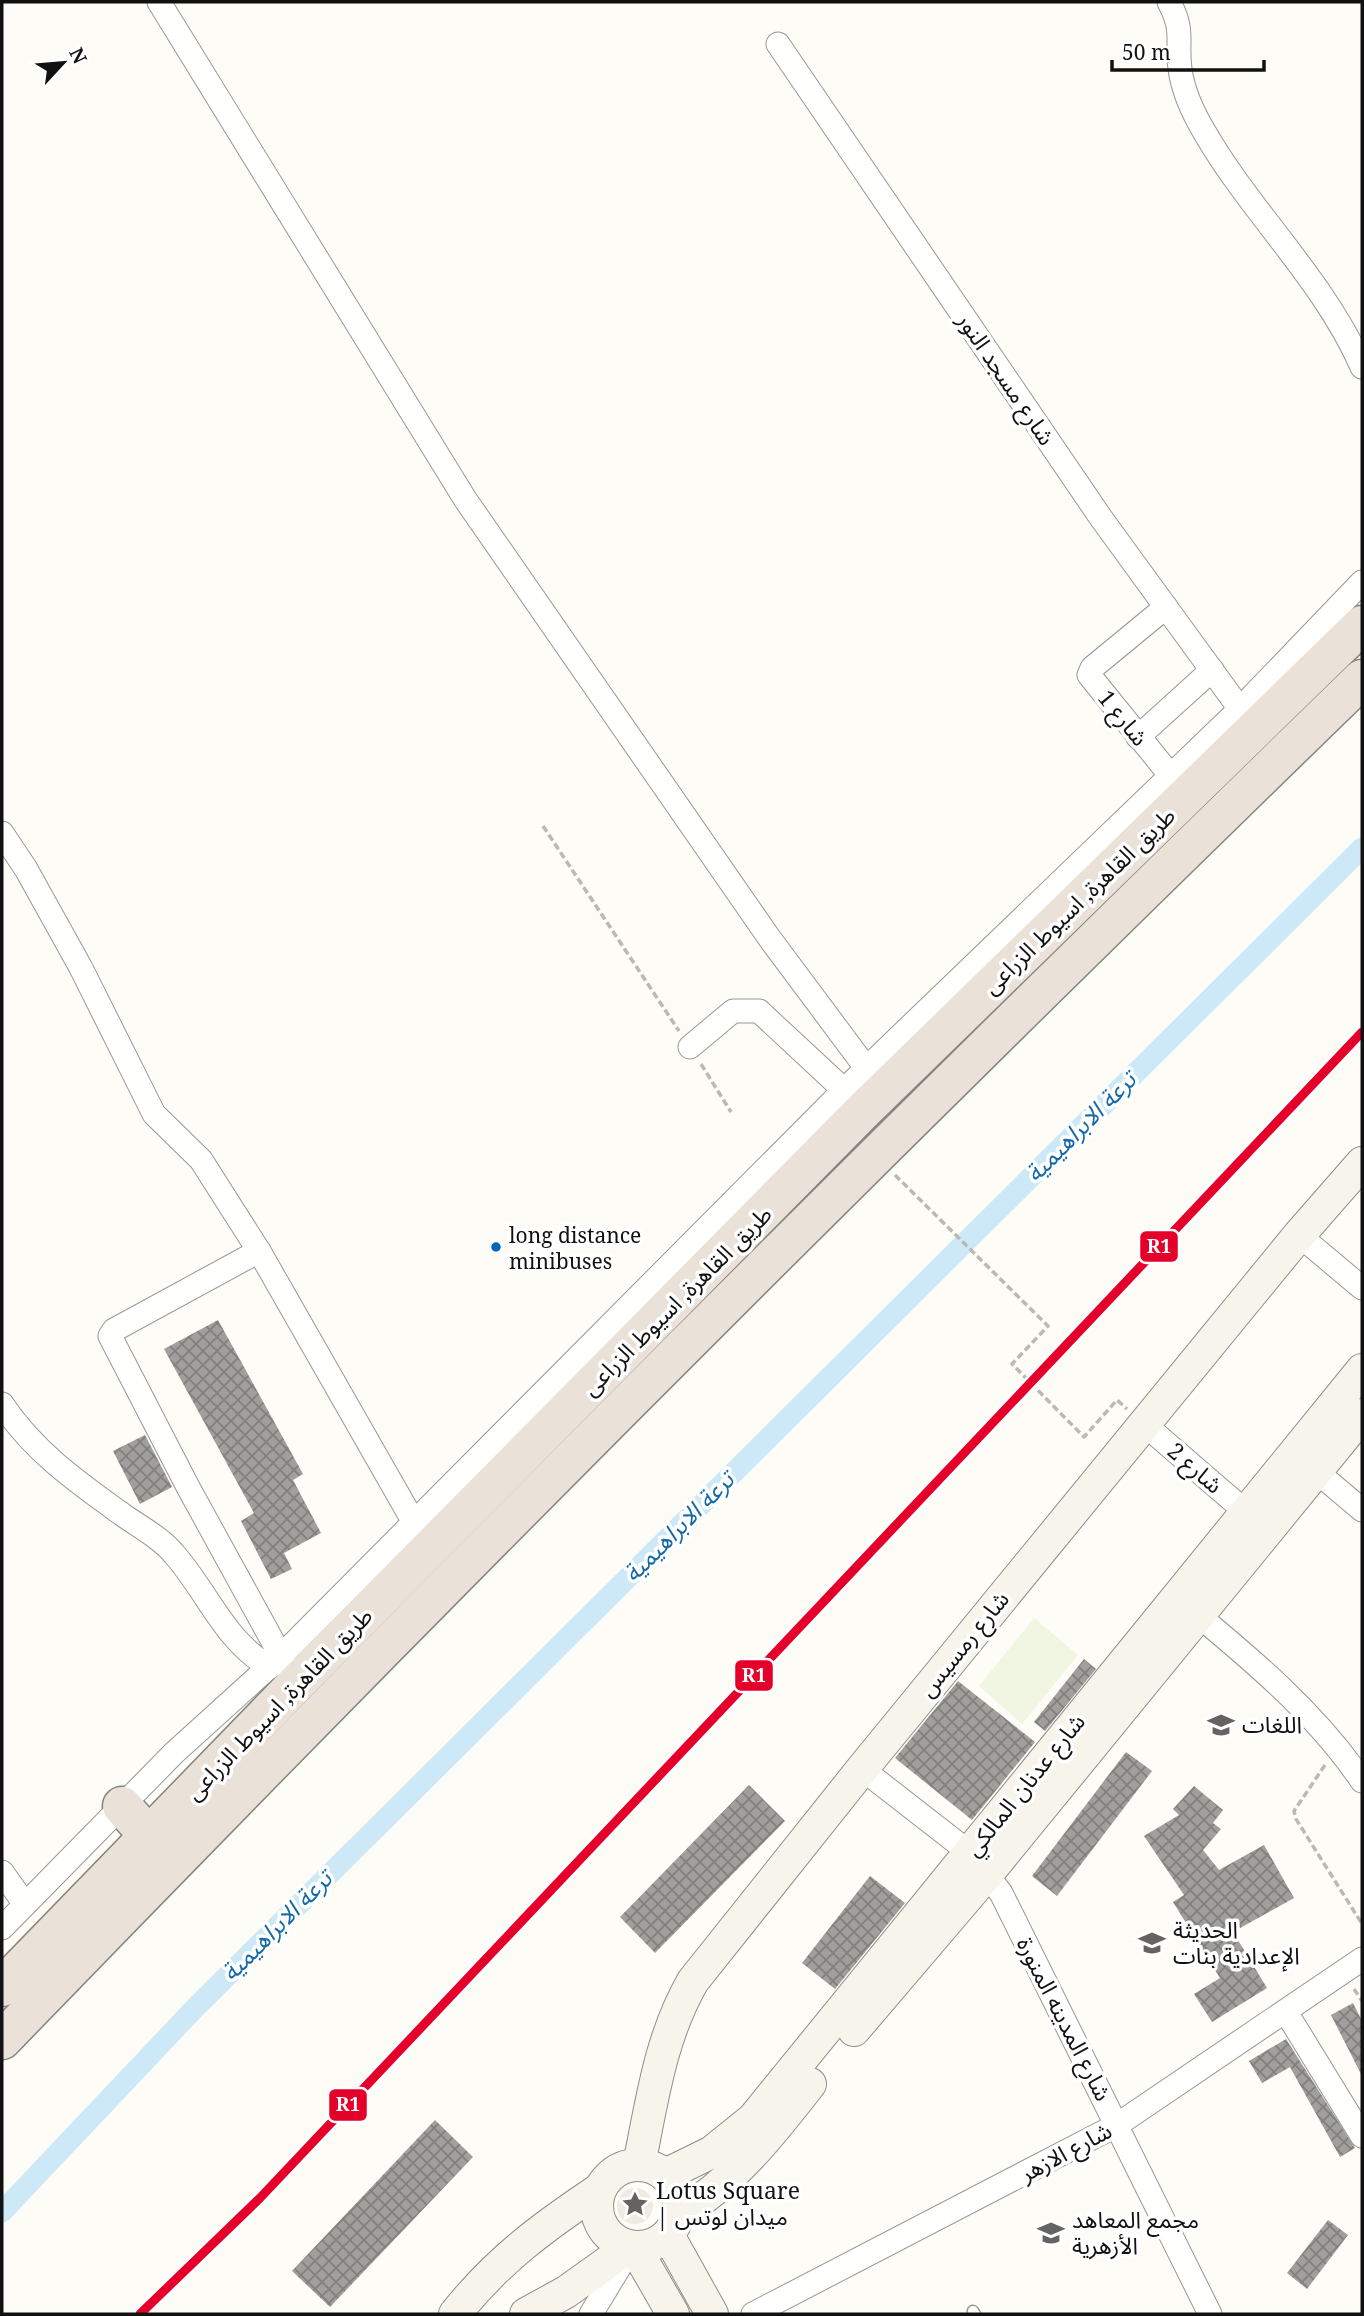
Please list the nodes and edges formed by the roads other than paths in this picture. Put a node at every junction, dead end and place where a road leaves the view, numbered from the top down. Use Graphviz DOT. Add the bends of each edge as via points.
graph roads {
  1 [pos="159,2"];
  2 [pos="1170,2"];
  3 [pos="778,44"];
  4 [pos="1362,367"];
  5 [pos="1362,582"];
  6 [pos="1166,607"];
  7 [pos="1362,625"];
  8 [pos="1212,670"];
  9 [pos="1362,679"];
  10 [pos="1240,709"];
  11 [pos="1138,737"];
  12 [pos="1171,776"];
  13 [pos="2,833"];
  14 [pos="690,1047"];
  15 [pos="858,1090"];
  16 [pos="893,1140"];
  17 [pos="1362,1163"];
  18 [pos="1300,1235"];
  19 [pos="259,1251"];
  20 [pos="1362,1288"];
  21 [pos="1362,1370"];
  22 [pos="2,1404"];
  23 [pos="1362,1415"];
  24 [pos="1144,1424"];
  25 [pos="1304,1461"];
  26 [pos="1362,1510"];
  27 [pos="1246,1512"];
  28 [pos="422,1536"];
  29 [pos="1188,1606"];
  30 [pos="282,1669"];
  31 [pos="862,1769"];
  32 [pos="1362,1781"];
  33 [pos="122,1806"];
  34 [pos="150,1837"];
  35 [pos="979,1863"];
  36 [pos="2,1872"];
  37 [pos="24,1903"];
  38 [pos="2,1928"];
  39 [pos="1362,1959"];
  40 [pos="2,1987"];
  41 [pos="1286,2012"];
  42 [pos="2,2040"];
  43 [pos="1117,2125"];
  44 [pos="1362,2136"];
  45 [pos="652,2170"];
  46 [pos="600,2189"];
  47 [pos="673,2225"];
  48 [pos="632,2247"];
  49 [pos="455,2314"];
  50 [pos="526,2314"];
  51 [pos="591,2314"];
  52 [pos="673,2314"];
  53 [pos="712,2314"];
  54 [pos="753,2314"];
  55 [pos="1210,2314"];
  1 -- 15 [label="street" via="452,478 754,916"];
  2 -- 4 [label="street" via="1179,20 1186,99 1205,134 1334,311"];
  3 -- 6 [label="street, شارع مسجد النور"];
  5 -- 10 [label="street, طريق القاهرة, اسيوط الزراعى"];
  6 -- 8 [label="street, شارع مسجد النور"];
  6 -- 11 [label="street, شارع 1" via="1090,672"];
  7 -- 15 [label="highway, طريق القاهرة, اسيوط الزراعى"];
  8 -- 10 [label="street, شارع مسجد النور"];
  8 -- 11 [label="street"];
  9 -- 16 [label="highway, طريق القاهرة, اسيوط الزراعى"];
  10 -- 12 [label="street, طريق القاهرة, اسيوط الزراعى"];
  11 -- 12 [label="street, شارع 1"];
  12 -- 15 [label="street, طريق القاهرة, اسيوط الزراعى"];
  13 -- 19 [label="street" via="75,957 154,1114 201,1160"];
  14 -- 15 [label="street" via="733,1011 759,1011"];
  15 -- 16 [label="highway"];
  15 -- 28 [label="highway, طريق القاهرة, اسيوط الزراعى"];
  16 -- 42 [label="highway, طريق القاهرة, اسيوط الزراعى"];
  17 -- 18 [label="main road, شارع رمسيس"];
  18 -- 20 [label="street"];
  18 -- 24 [label="main road, شارع رمسيس"];
  19 -- 28 [label="street"];
  19 -- 30 [label="street" via="110,1336"];
  21 -- 25 [label="main road, شارع عدنان المالكي"];
  22 -- 30 [label="street" via="37,1450 173,1552 252,1656"];
  23 -- 25 [label="main road, شارع عدنان المالكي"];
  24 -- 27 [label="street, شارع 2"];
  24 -- 31 [label="main road, شارع رمسيس"];
  25 -- 26 [label="street"];
  25 -- 27 [label="main road, شارع عدنان المالكي"];
  25 -- 29 [label="main road, شارع عدنان المالكي"];
  27 -- 29 [label="main road, شارع عدنان المالكي"];
  28 -- 30 [label="highway, طريق القاهرة, اسيوط الزراعى"];
  29 -- 32 [label="street" via="1277,1683"];
  29 -- 35 [label="main road, شارع عدنان المالكي"];
  30 -- 33 [label="street, طريق القاهرة, اسيوط الزراعى" via="174,1753"];
  30 -- 34 [label="highway, طريق القاهرة, اسيوط الزراعى"];
  31 -- 35 [label="street, شارع المدينه المنورة"];
  31 -- 45 [label="main road, شارع رمسيس" via="680,2003 662,2050"];
  33 -- 34 [label="highway"];
  33 -- 37 [label="street, طريق القاهرة, اسيوط الزراعى"];
  34 -- 40 [label="highway, طريق القاهرة, اسيوط الزراعى"];
  35 -- 43 [label="street, شارع المدينه المنورة" via="1000,1893"];
  35 -- 45 [label="main road, شارع عدنان المالكي" via="753,2119 712,2152"];
  35 -- 47 [label="main road, شارع عدنان المالكي" via="755,2152"];
  36 -- 37 [label="street"];
  37 -- 38 [label="street, طريق القاهرة, اسيوط الزراعى"];
  39 -- 41 [label="street, شارع الازهر"];
  41 -- 43 [label="street, شارع الازهر"];
  41 -- 44 [label="street"];
  43 -- 54 [label="street, شارع الازهر"];
  43 -- 55 [label="street, شارع المدينه المنورة"];
  45 -- 46 [label="main road" via="612,2174"];
  45 -- 47 [label="main road" via="677,2193"];
  46 -- 48 [label="main road" via="600,2224 607,2235"];
  46 -- 49 [label="main road" via="503,2259"];
  47 -- 48 [label="main road" via="647,2247"];
  47 -- 53 [label="main road"];
  48 -- 50 [label="main road"];
  48 -- 51 [label="street"];
  48 -- 52 [label="main road"];
}
